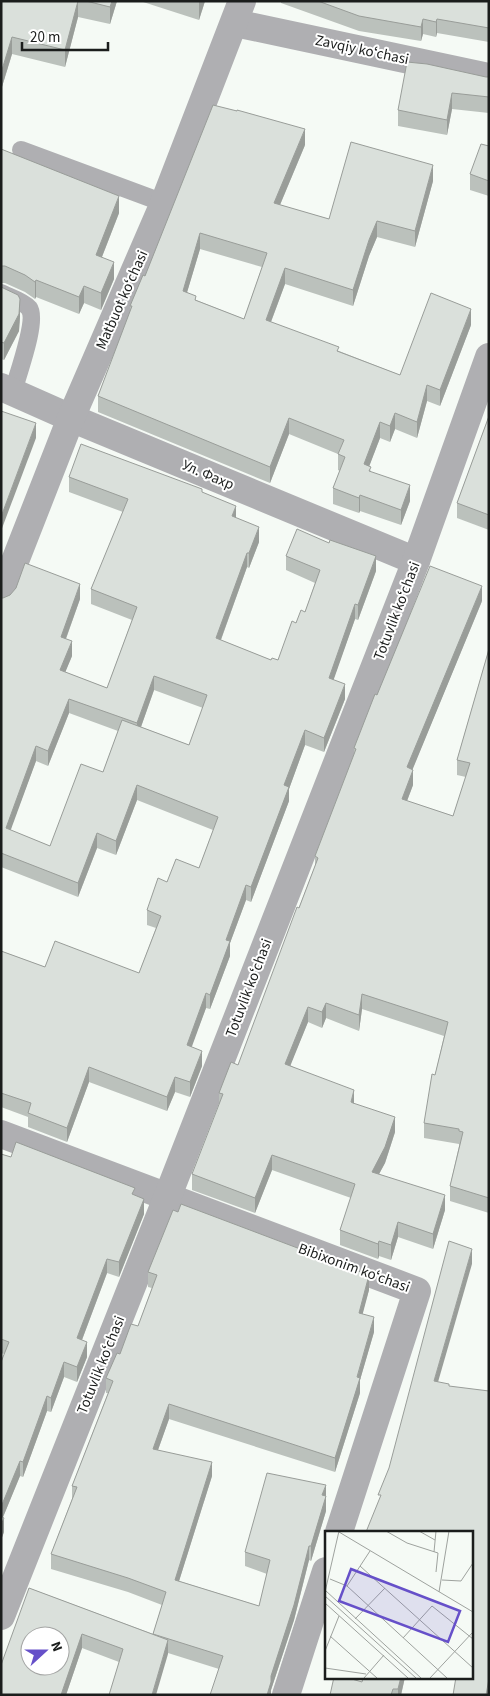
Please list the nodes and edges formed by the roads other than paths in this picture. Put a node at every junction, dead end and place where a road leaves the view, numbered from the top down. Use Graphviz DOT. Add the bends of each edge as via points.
graph roads {
  1 [pos="238,12"];
  2 [pos="489,77"];
  3 [pos="22,150"];
  4 [pos="164,203"];
  5 [pos="1,293"];
  6 [pos="489,357"];
  7 [pos="7,389"];
  8 [pos="70,418"];
  9 [pos="416,561"];
  10 [pos="1,597"];
  11 [pos="1,1134"];
  12 [pos="167,1198"];
  13 [pos="339,1531"];
  14 [pos="325,1574"];
  15 [pos="1,1616"];
  16 [pos="286,1695"];
  1 -- 2 [label="street, Zavqiy koʻchasi"];
  1 -- 4 [label="street, Matbuot koʻchasi"];
  3 -- 4 [label="lane"];
  4 -- 8 [label="street, Matbuot koʻchasi"];
  5 -- 7 [label="lane" via="28,306 32,314 31,331"];
  6 -- 9 [label="street, Totuvlik koʻchasi"];
  7 -- 8 [label="street, Ул. Фахр"];
  8 -- 9 [label="street, Ул. Фахр"];
  8 -- 10 [label="street, Matbuot koʻchasi"];
  9 -- 12 [label="street, Totuvlik koʻchasi"];
  11 -- 12 [label="street"];
  12 -- 13 [label="street, Bibixonim koʻchasi" via="417,1291"];
  12 -- 15 [label="street, Totuvlik koʻchasi"];
  14 -- 16 [label="street"];
}
